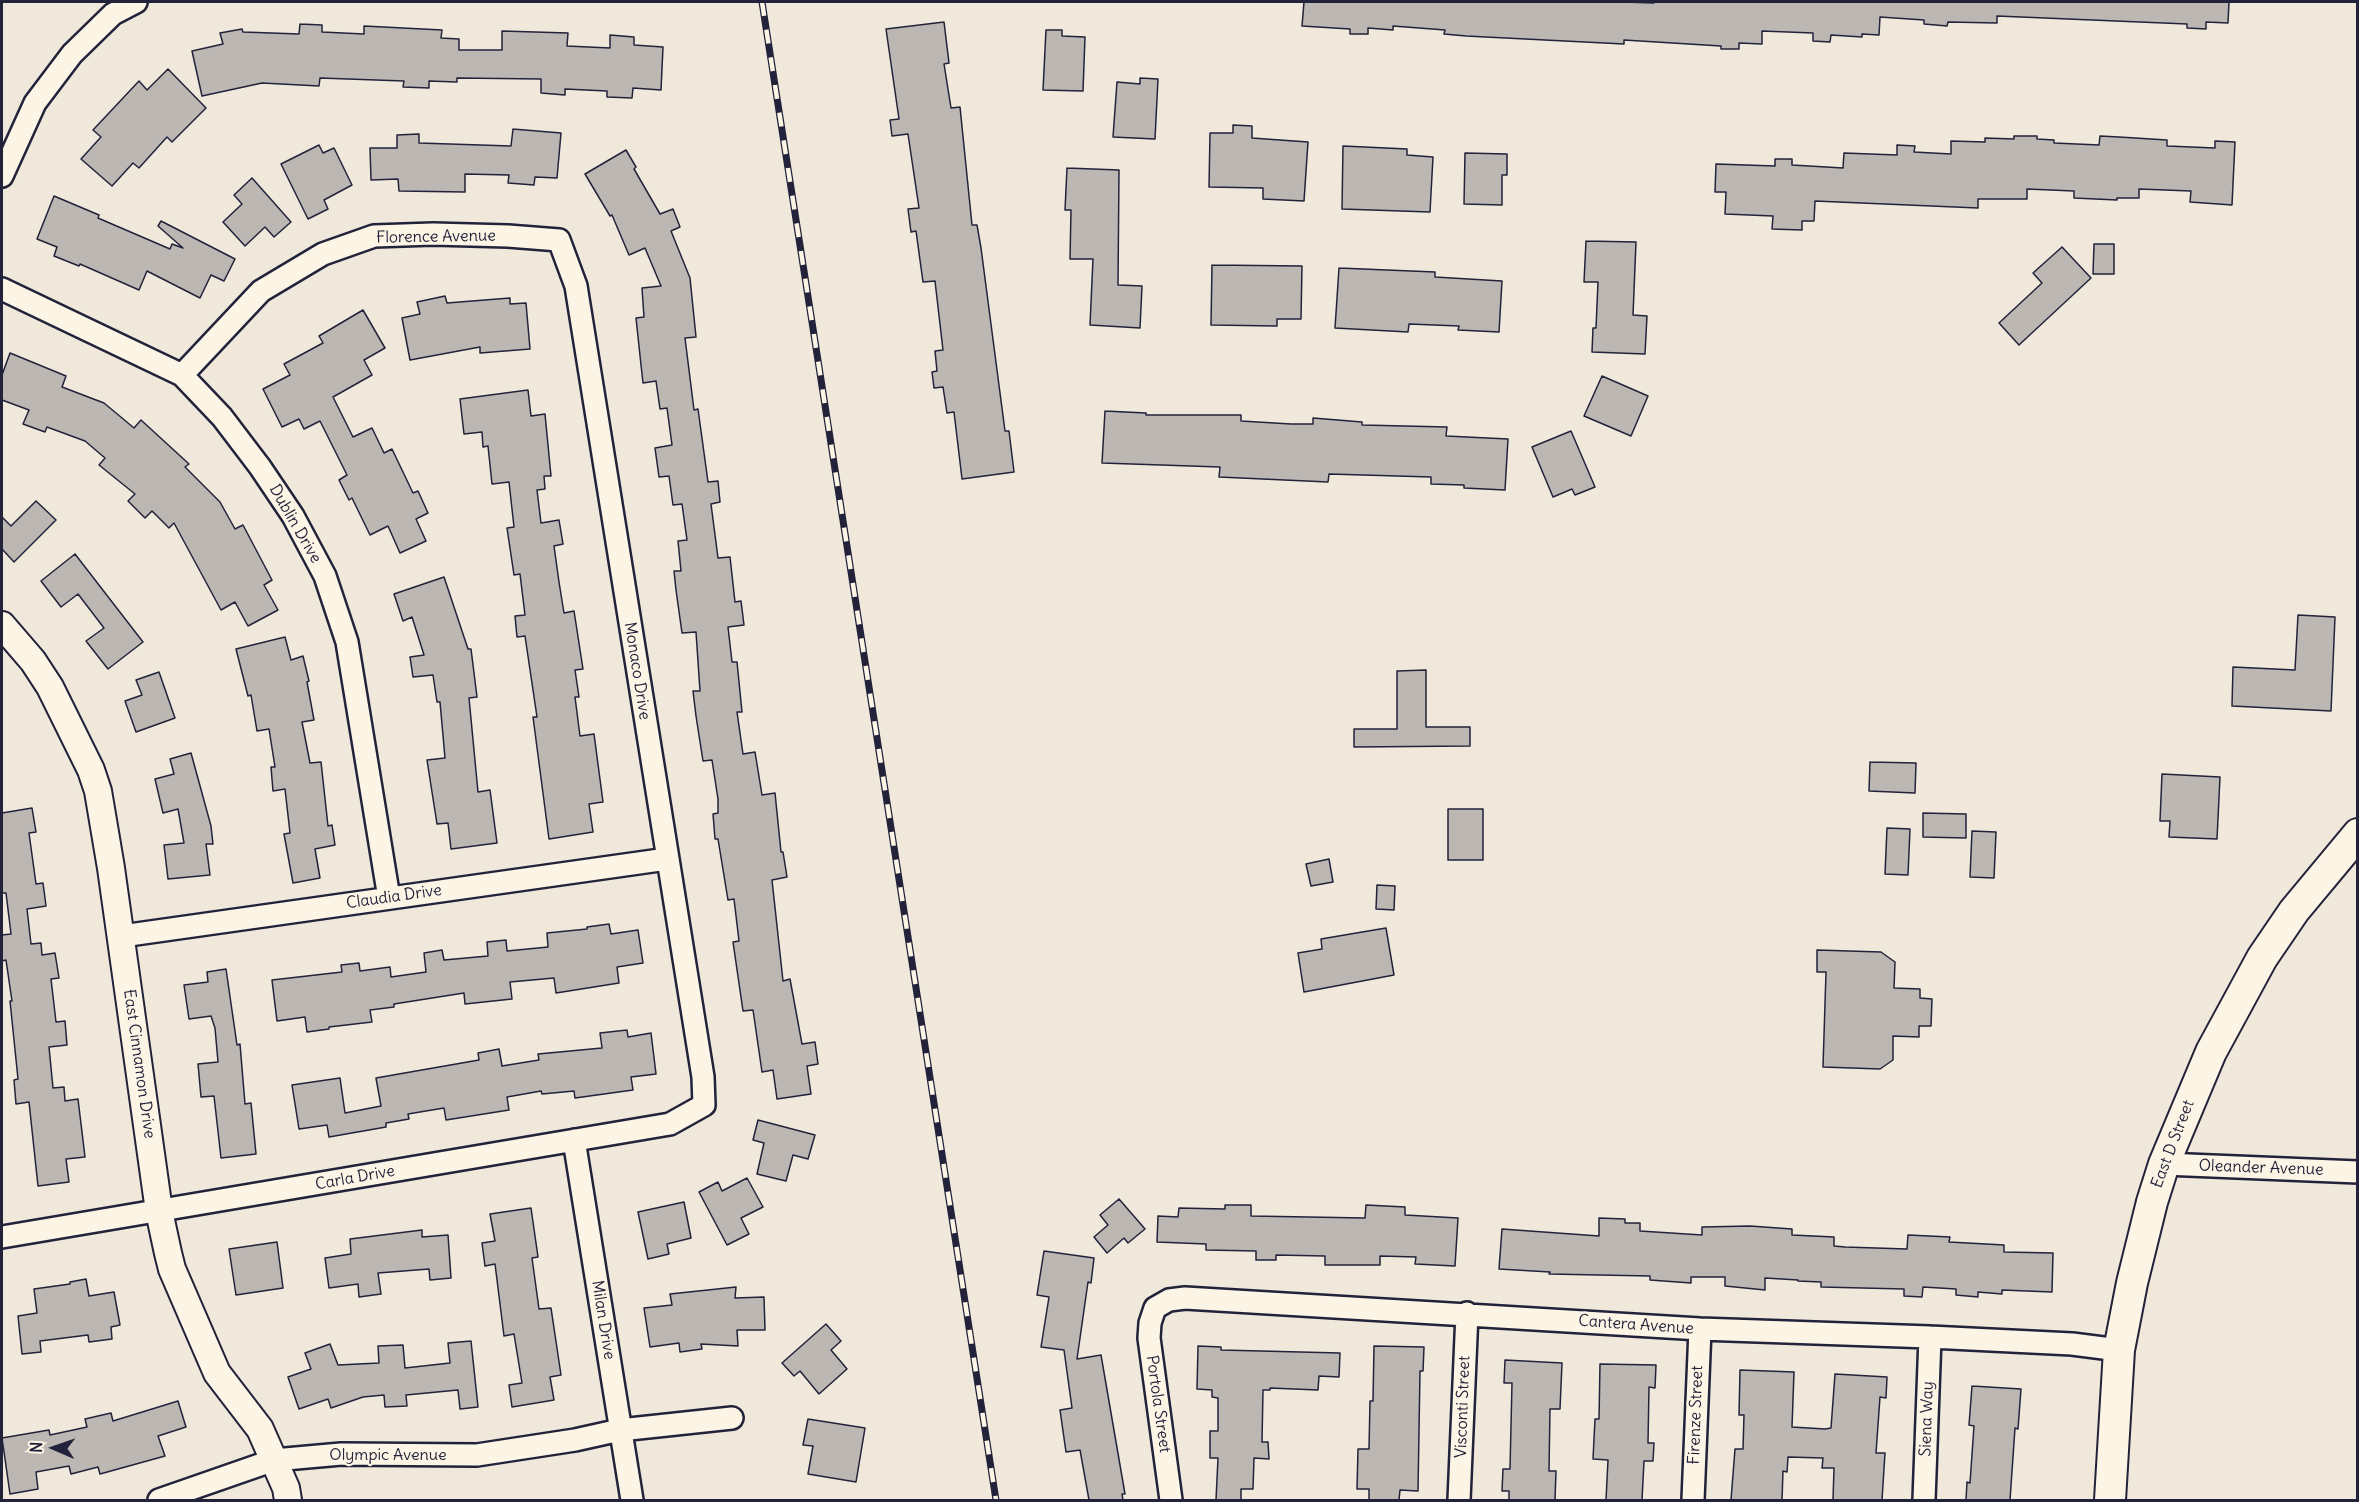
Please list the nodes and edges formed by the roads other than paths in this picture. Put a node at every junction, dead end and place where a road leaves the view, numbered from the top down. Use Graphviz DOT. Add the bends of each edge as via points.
graph roads {
  1 [pos="136,2"];
  2 [pos="108,8"];
  3 [pos="2,176"];
  4 [pos="559,240"];
  5 [pos="2,289"];
  6 [pos="182,375"];
  7 [pos="2,625"];
  8 [pos="2358,834"];
  9 [pos="667,859"];
  10 [pos="389,898"];
  11 [pos="122,936"];
  12 [pos="704,1105"];
  13 [pos="574,1140"];
  14 [pos="2164,1164"];
  15 [pos="2358,1172"];
  16 [pos="159,1211"];
  17 [pos="2,1237"];
  18 [pos="1155,1308"];
  19 [pos="1467,1313"];
  20 [pos="1700,1329"];
  21 [pos="1930,1336"];
  22 [pos="2119,1350"];
  23 [pos="732,1418"];
  24 [pos="620,1430"];
  25 [pos="274,1460"];
  26 [pos="159,1500"];
  27 [pos="288,1500"];
  28 [pos="632,1500"];
  29 [pos="1171,1500"];
  30 [pos="1459,1500"];
  31 [pos="1693,1500"];
  32 [pos="1924,1500"];
  33 [pos="2110,1500"];
  1 -- 2 [label="street"];
  2 -- 3 [label="street" via="34,103"];
  4 -- 6 [label="street, Florence Avenue" via="454,234 374,236 323,254 261,291"];
  4 -- 9 [label="street, Monaco Drive" via="576,286"];
  5 -- 6 [label="street, Dublin Drive"];
  6 -- 10 [label="street, Dublin Drive" via="222,417 260,467 293,516 325,576 347,642"];
  7 -- 11 [label="street, East Cinnamon Drive" via="50,687 91,770"];
  8 -- 14 [label="main road, East D Street" via="2294,910 2262,958 2211,1052"];
  9 -- 10 [label="street, Claudia Drive"];
  9 -- 12 [label="street, Monaco Drive" via="703,1077"];
  10 -- 11 [label="street, Claudia Drive"];
  11 -- 16 [label="street, East Cinnamon Drive"];
  12 -- 13 [label="street, Carla Drive" via="670,1124"];
  13 -- 16 [label="street, Carla Drive"];
  13 -- 24 [label="street, Milan Drive"];
  14 -- 15 [label="street, Oleander Avenue"];
  14 -- 22 [label="main road, East D Street" via="2132,1283"];
  16 -- 17 [label="street, Carla Drive"];
  16 -- 25 [label="street, East Cinnamon Drive" via="172,1269 217,1373 260,1428"];
  18 -- 19 [label="street, Cantera Avenue" via="1169,1300 1185,1298"];
  18 -- 29 [label="street, Portola Street" via="1149,1338"];
  19 -- 20 [label="street, Cantera Avenue"];
  19 -- 30 [label="street, Visconti Street"];
  20 -- 21 [label="street, Cantera Avenue"];
  20 -- 31 [label="street, Firenze Street"];
  21 -- 22 [label="street, Cantera Avenue"];
  21 -- 32 [label="street, Siena Way"];
  22 -- 33 [label="main road, East D Street"];
  23 -- 24 [label="street, Olympic Avenue"];
  24 -- 25 [label="street, Olympic Avenue" via="477,1455 341,1454"];
  24 -- 28 [label="street, Milan Drive"];
  25 -- 26 [label="street, Olympic Avenue"];
  25 -- 27 [label="street, East Cinnamon Drive"];
}
